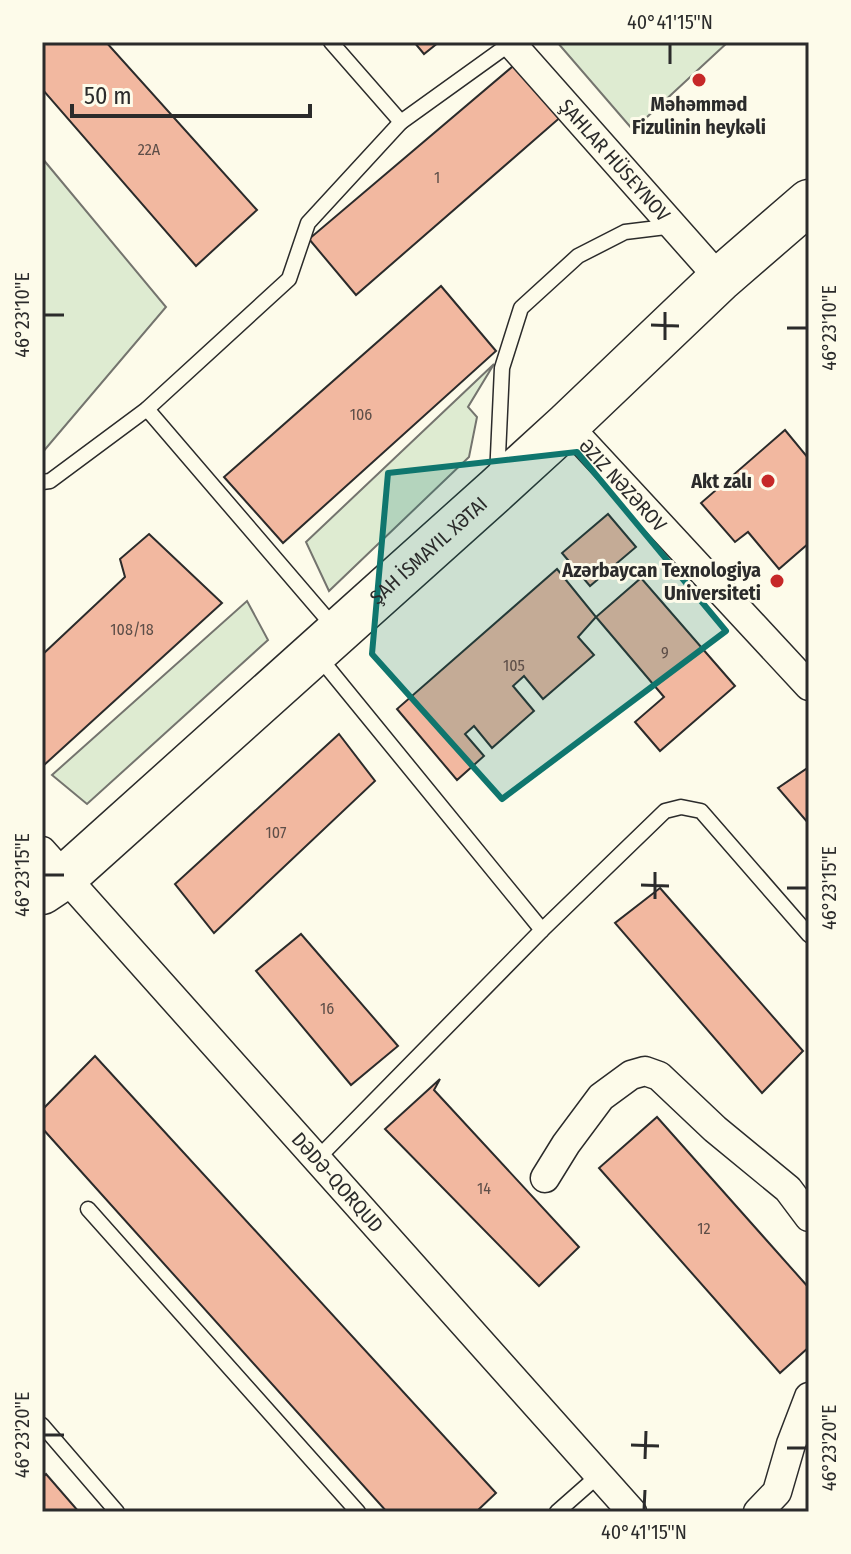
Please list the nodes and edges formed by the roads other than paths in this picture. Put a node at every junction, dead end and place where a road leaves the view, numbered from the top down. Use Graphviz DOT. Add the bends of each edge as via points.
graph roads {
  1 [pos="331,42"];
  2 [pos="511,43"];
  3 [pos="401,122"];
  4 [pos="809,202"];
  5 [pos="675,226"];
  6 [pos="720,279"];
  7 [pos="147,409"];
  8 [pos="567,425"];
  9 [pos="42,482"];
  10 [pos="497,489"];
  11 [pos="327,643"];
  12 [pos="809,686"];
  13 [pos="50,873"];
  14 [pos="542,930"];
  15 [pos="809,935"];
  16 [pos="318,1158"];
  17 [pos="545,1178"];
  18 [pos="88,1209"];
  19 [pos="809,1217"];
  20 [pos="809,1397"];
  21 [pos="44,1433"];
  22 [pos="599,1475"];
  23 [pos="117,1512"];
  24 [pos="358,1512"];
  25 [pos="557,1512"];
  26 [pos="632,1512"];
  27 [pos="758,1512"];
  1 -- 3 [label="lane"];
  2 -- 3 [label="lane"];
  2 -- 5 [label="street, ŞAHLAR HÜSEYNOV"];
  3 -- 7 [label="lane" via="308,223 289,279"];
  4 -- 6 [label="main road"];
  5 -- 6 [label="street, ŞAHLAR HÜSEYNOV"];
  5 -- 10 [label="lane" via="625,232 578,256 521,308 502,368"];
  6 -- 8 [label="main road"];
  7 -- 9 [label="lane"];
  7 -- 11 [label="lane"];
  8 -- 10 [label="main road"];
  8 -- 12 [label="street, ƏZIZ NƏZƏROV"];
  10 -- 11 [label="main road"];
  11 -- 13 [label="main road"];
  11 -- 14 [label="lane"];
  13 -- 16 [label="street, DƏDƏ-QORQUD"];
  14 -- 15 [label="lane" via="665,811 681,807 701,811"];
  14 -- 16 [label="lane"];
  16 -- 22 [label="street, DƏDƏ-QORQUD"];
  17 -- 19 [label="street" via="601,1097 645,1071 659,1076 788,1189"];
  18 -- 24 [label="lane"];
  20 -- 27 [label="street" via="777,1492"];
  21 -- 23 [label="lane"];
  22 -- 25 [label="lane"];
  22 -- 26 [label="street, DƏDƏ-QORQUD"];
}
